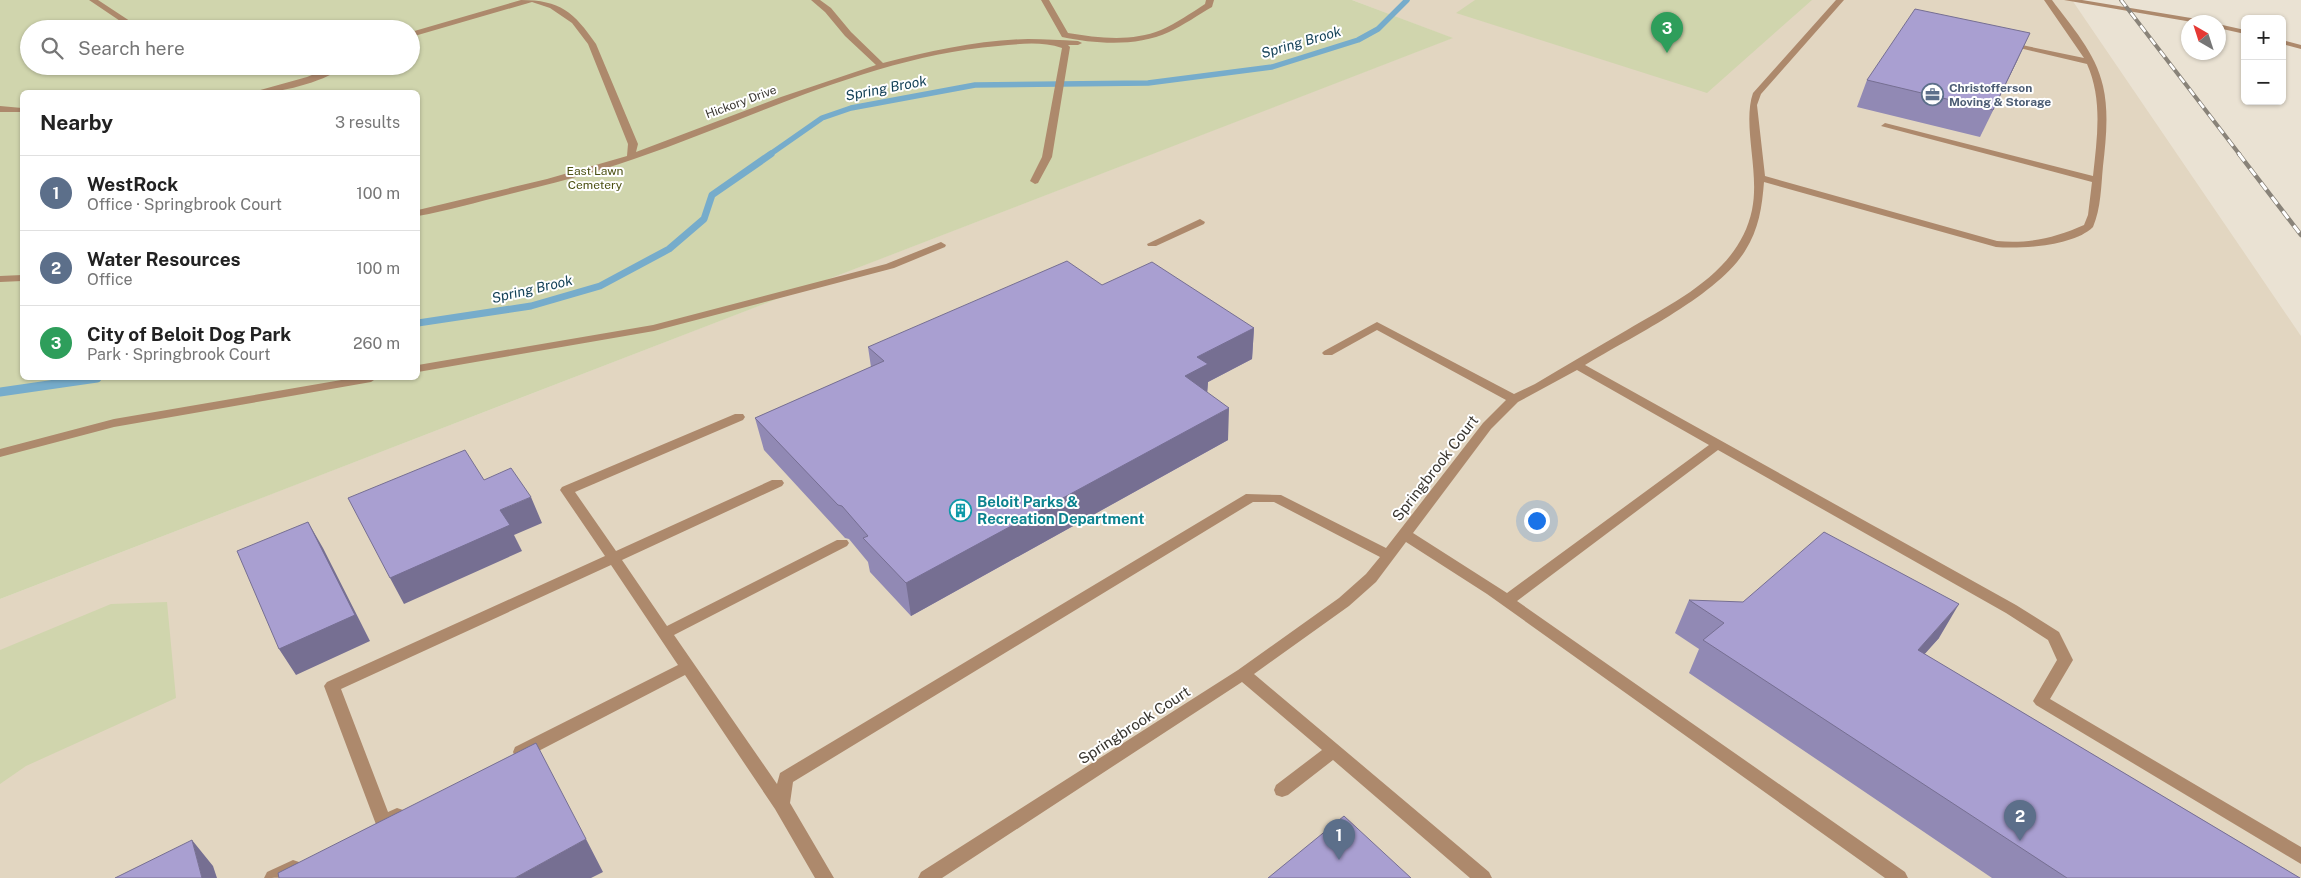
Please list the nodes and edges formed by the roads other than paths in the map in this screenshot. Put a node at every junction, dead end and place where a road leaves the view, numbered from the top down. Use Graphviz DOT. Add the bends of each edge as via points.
graph roads {
  1 [pos="93,0"];
  2 [pos="529,0"];
  3 [pos="534,0"];
  4 [pos="815,0"];
  5 [pos="1045,0"];
  6 [pos="1210,0"];
  7 [pos="1840,0"];
  8 [pos="2048,0"];
  9 [pos="2068,0"];
  10 [pos="2181,18"];
  11 [pos="124,20"];
  12 [pos="2226,28"];
  13 [pos="2241,31"];
  14 [pos="420,32"];
  15 [pos="1047,40"];
  16 [pos="2002,42"];
  17 [pos="1078,43"];
  18 [pos="2286,43"];
  19 [pos="2301,47"];
  20 [pos="2090,62"];
  21 [pos="881,65"];
  22 [pos="323,75"];
  23 [pos="267,90"];
  24 [pos="0,109"];
  25 [pos="20,110"];
  26 [pos="1885,126"];
  27 [pos="631,157"];
  28 [pos="1760,178"];
  29 [pos="2096,180"];
  30 [pos="1035,181"];
  31 [pos="420,213"];
  32 [pos="1200,222"];
  33 [pos="1152,244"];
  34 [pos="941,245"];
  35 [pos="20,278"];
  36 [pos="0,279"];
  37 [pos="1328,353"];
  38 [pos="1577,365"];
  39 [pos="420,369"];
  40 [pos="359,380"];
  41 [pos="1514,399"];
  42 [pos="739,417"];
  43 [pos="1718,444"];
  44 [pos="0,453"];
  45 [pos="777,483"];
  46 [pos="1404,534"];
  47 [pos="842,543"];
  48 [pos="1388,555"];
  49 [pos="614,557"];
  50 [pos="1508,600"];
  51 [pos="666,633"];
  52 [pos="688,667"];
  53 [pos="1244,674"];
  54 [pos="1334,750"];
  55 [pos="505,760"];
  56 [pos="1282,790"];
  57 [pos="780,804"];
  58 [pos="409,809"];
  59 [pos="383,822"];
  60 [pos="366,831"];
  61 [pos="2301,856"];
  62 [pos="307,861"];
  63 [pos="273,878"];
  64 [pos="825,878"];
  65 [pos="927,878"];
  66 [pos="1483,878"];
  67 [pos="1899,878"];
  1 -- 11 [label="street"];
  2 -- 14 [label="street"];
  3 -- 27 [label="street" via="554,5 583,29 633,144"];
  4 -- 21 [label="street"];
  5 -- 6 [label="street" via="1065,36 1094,40 1124,40 1163,32 1209,5"];
  7 -- 28 [label="street, Springbrook Court" via="1757,93 1752,105"];
  8 -- 20 [label="street"];
  9 -- 10 [label="street"];
  12 -- 13 [label="street"];
  15 -- 17 [label="street, Hickory Drive"];
  15 -- 21 [label="street, Hickory Drive" via="986,44"];
  15 -- 30 [label="street" via="1066,48 1048,157"];
  16 -- 20 [label="street"];
  18 -- 19 [label="street"];
  20 -- 29 [label="street" via="2099,86 2102,121"];
  21 -- 27 [label="street, Hickory Drive"];
  22 -- 23 [label="street"];
  24 -- 25 [label="street"];
  26 -- 29 [label="street"];
  27 -- 31 [label="street, Hickory Drive"];
  28 -- 29 [label="street" via="1980,240 2020,246 2042,244 2088,227 2093,214"];
  28 -- 38 [label="street, Springbrook Court" via="1757,210 1750,232 1740,251 1723,270 1679,304"];
  32 -- 33 [label="street"];
  34 -- 39 [label="street" via="890,266 654,328"];
  35 -- 36 [label="street"];
  37 -- 41 [label="street" via="1377,325"];
  38 -- 41 [label="street, Springbrook Court"];
  38 -- 43 [label="street"];
  40 -- 44 [label="street" via="114,423"];
  41 -- 46 [label="street, Springbrook Court" via="1487,426"];
  42 -- 49 [label="street" via="567,490"];
  43 -- 50 [label="street"];
  43 -- 61 [label="street" via="2054,636 2065,660 2041,702"];
  45 -- 49 [label="street"];
  46 -- 48 [label="street, Springbrook Court"];
  46 -- 50 [label="street"];
  47 -- 51 [label="street"];
  48 -- 53 [label="street, Springbrook Court" via="1371,578 1344,602"];
  48 -- 57 [label="street" via="1276,498 1252,497 786,778"];
  49 -- 51 [label="street"];
  49 -- 59 [label="street" via="332,686"];
  50 -- 67 [label="street"];
  51 -- 52 [label="street"];
  52 -- 55 [label="street"];
  52 -- 57 [label="street"];
  53 -- 54 [label="street"];
  53 -- 65 [label="street, Springbrook Court"];
  54 -- 56 [label="street"];
  54 -- 66 [label="street"];
  57 -- 64 [label="street"];
  58 -- 59 [label="street"];
  59 -- 60 [label="street"];
  62 -- 63 [label="street"];
}
